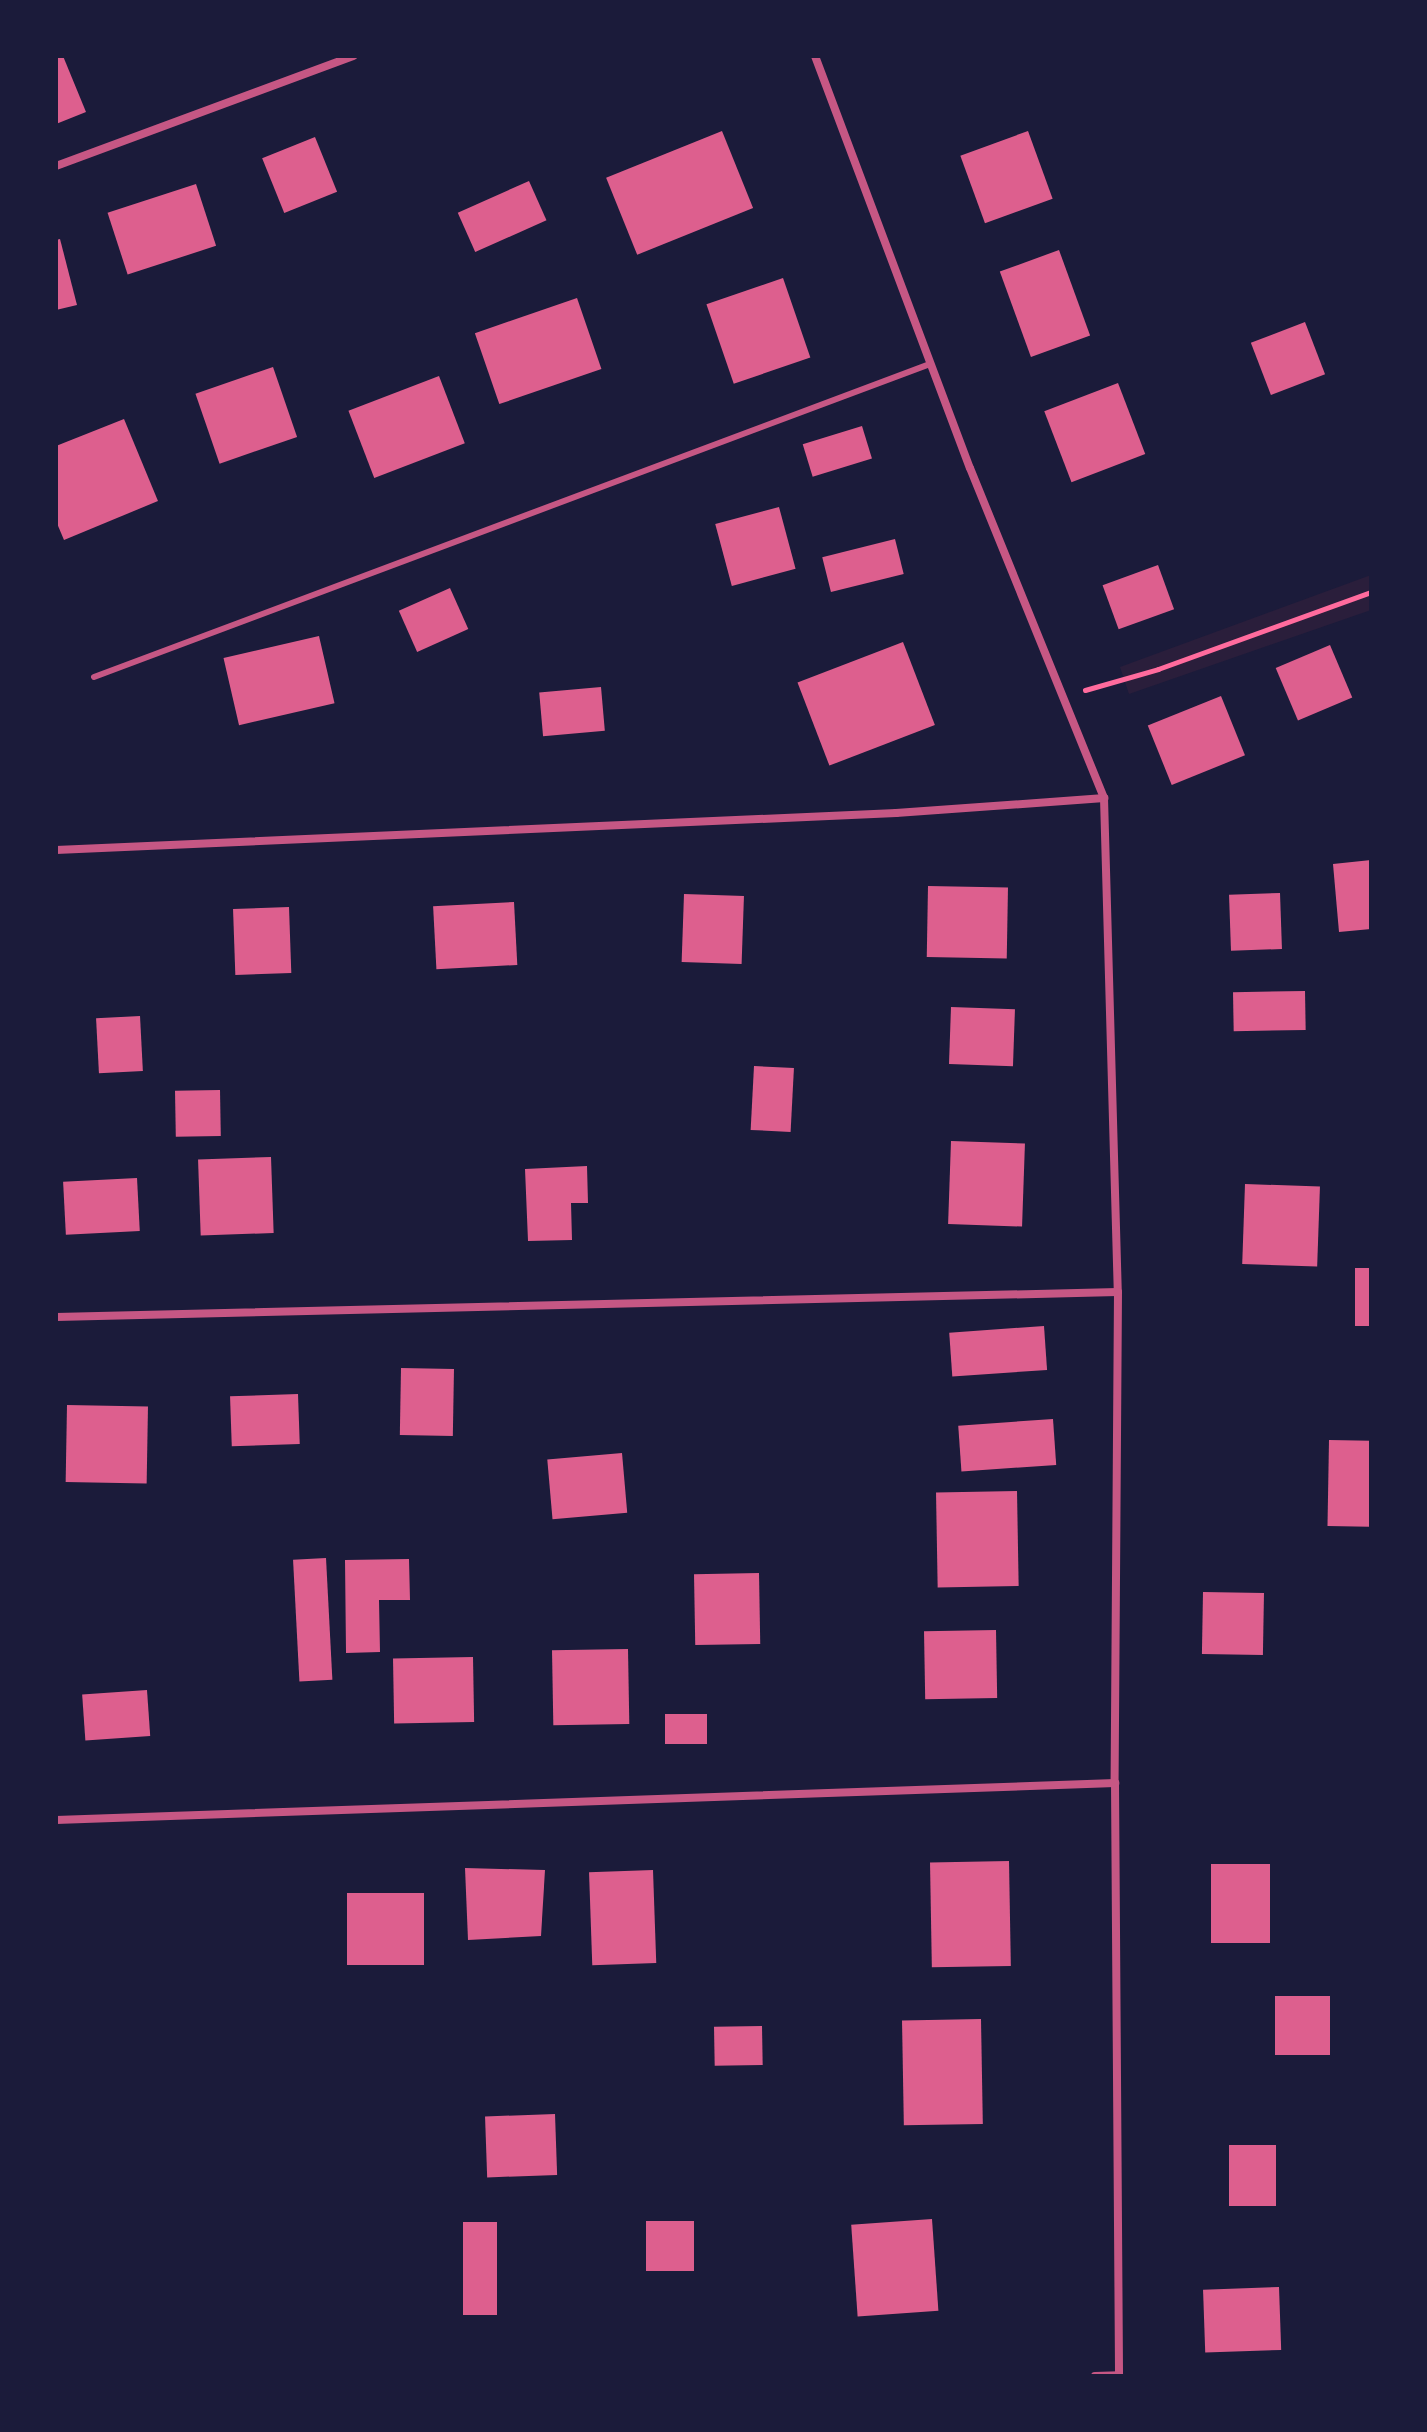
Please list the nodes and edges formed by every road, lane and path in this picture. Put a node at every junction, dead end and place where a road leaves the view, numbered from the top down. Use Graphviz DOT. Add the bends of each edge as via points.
graph roads {
  1 [pos="353,56"];
  2 [pos="815,56"];
  3 [pos="56,166"];
  4 [pos="930,364"];
  5 [pos="1371,592"];
  6 [pos="94,677"];
  7 [pos="1063,697"];
  8 [pos="1104,798"];
  9 [pos="56,850"];
  10 [pos="1118,1292"];
  11 [pos="56,1317"];
  12 [pos="1115,1783"];
  13 [pos="56,1820"];
  14 [pos="1095,2376"];
  15 [pos="1119,2376"];
  1 -- 3 [label="street"];
  2 -- 4 [label="street"];
  4 -- 6 [label="lane"];
  4 -- 7 [label="street"];
  5 -- 7 [label="path" via="1158,669"];
  7 -- 8 [label="street"];
  8 -- 9 [label="street" via="880,814"];
  8 -- 10 [label="street"];
  10 -- 11 [label="street"];
  10 -- 12 [label="street"];
  12 -- 13 [label="street"];
  12 -- 15 [label="street"];
  14 -- 15 [label="street"];
}
